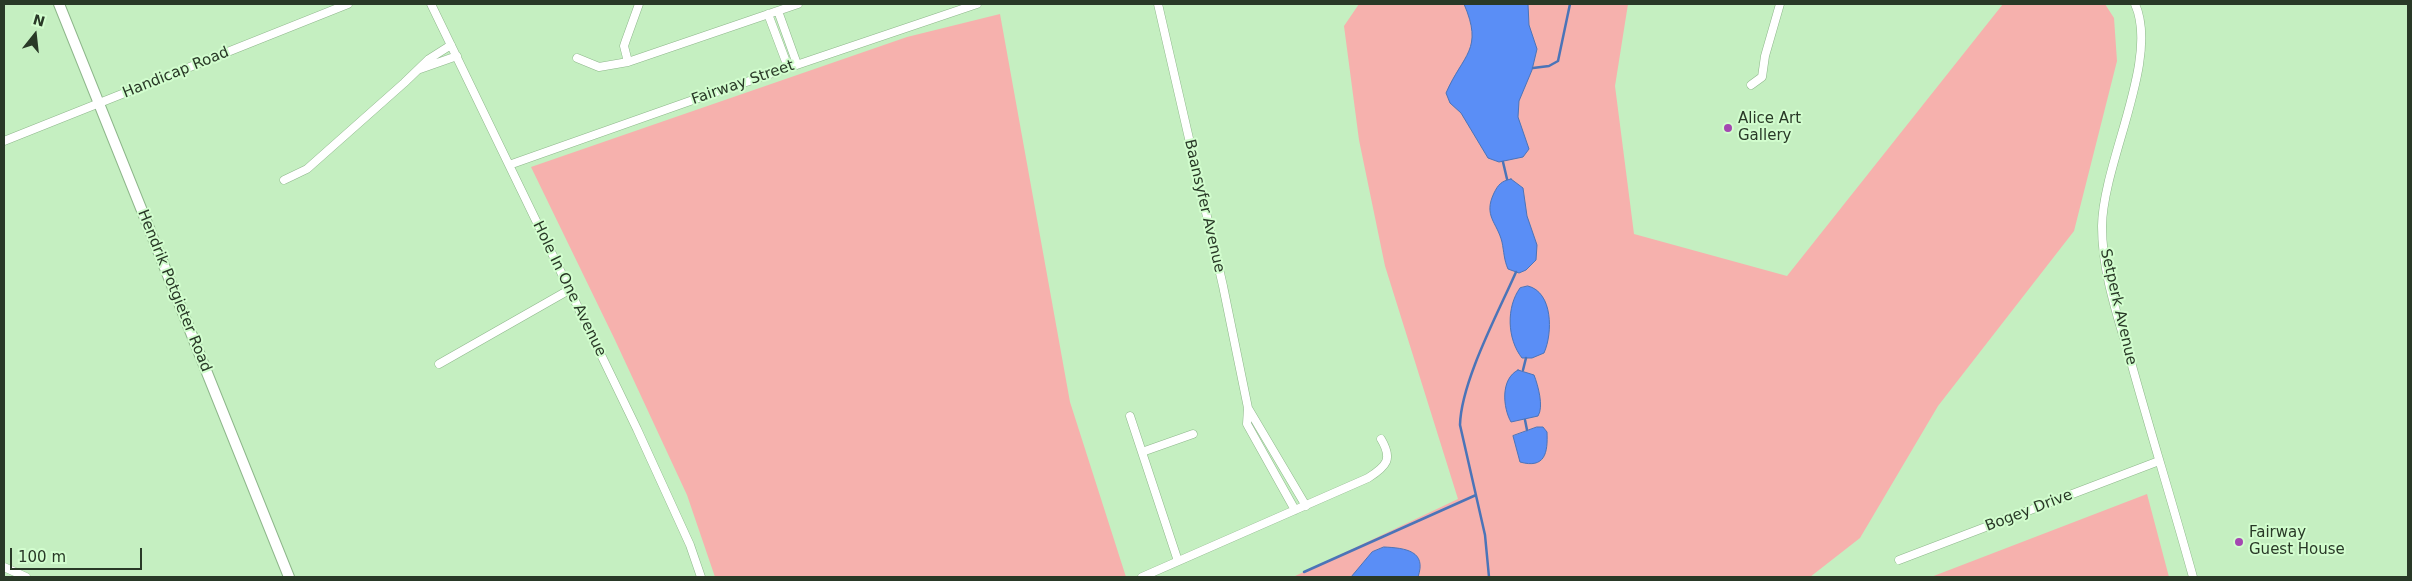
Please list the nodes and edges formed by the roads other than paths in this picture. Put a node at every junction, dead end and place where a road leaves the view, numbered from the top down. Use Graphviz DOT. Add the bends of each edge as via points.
graph roads {
  1 [pos="59,4"];
  2 [pos="348,4"];
  3 [pos="431,4"];
  4 [pos="639,4"];
  5 [pos="798,4"];
  6 [pos="977,4"];
  7 [pos="1158,4"];
  8 [pos="1780,4"];
  9 [pos="2135,4"];
  10 [pos="778,11"];
  11 [pos="768,14"];
  12 [pos="451,45"];
  13 [pos="457,56"];
  14 [pos="577,58"];
  15 [pos="628,62"];
  16 [pos="797,64"];
  17 [pos="788,67"];
  18 [pos="418,70"];
  19 [pos="1751,85"];
  20 [pos="99,105"];
  21 [pos="4,141"];
  22 [pos="510,166"];
  23 [pos="284,180"];
  24 [pos="569,290"];
  25 [pos="439,364"];
  26 [pos="1248,408"];
  27 [pos="1130,416"];
  28 [pos="1194,434"];
  29 [pos="1381,439"];
  30 [pos="1142,452"];
  31 [pos="1275,455"];
  32 [pos="1265,460"];
  33 [pos="2159,461"];
  34 [pos="1306,506"];
  35 [pos="1295,510"];
  36 [pos="1899,560"];
  37 [pos="1178,561"];
  38 [pos="4,567"];
  39 [pos="26,577"];
  40 [pos="289,577"];
  41 [pos="701,577"];
  42 [pos="1142,577"];
  43 [pos="2193,577"];
  1 -- 20 [label="main road, Hendrik Potgieter Road"];
  2 -- 20 [label="street, Handicap Road"];
  3 -- 12 [label="street, Hole In One Avenue"];
  4 -- 15 [label="street" via="624,46"];
  5 -- 10 [label="street"];
  6 -- 16 [label="street, Fairway Street"];
  7 -- 26 [label="street, Baansyfer Avenue"];
  8 -- 19 [label="street" via="1762,77"];
  9 -- 33 [label="street, Setperk Avenue" via="2141,21 2141,51 2103,206 2103,251"];
  10 -- 11 [label="street"];
  10 -- 16 [label="street"];
  11 -- 15 [label="street"];
  11 -- 17 [label="street"];
  12 -- 13 [label="street, Hole In One Avenue"];
  12 -- 18 [label="street"];
  13 -- 18 [label="street"];
  13 -- 22 [label="street, Hole In One Avenue"];
  14 -- 15 [label="street" via="600,67"];
  16 -- 17 [label="street, Fairway Street"];
  17 -- 22 [label="street, Fairway Street"];
  18 -- 23 [label="street" via="307,169"];
  20 -- 21 [label="street, Handicap Road"];
  20 -- 40 [label="main road, Hendrik Potgieter Road"];
  22 -- 24 [label="street, Hole In One Avenue"];
  24 -- 25 [label="street"];
  24 -- 41 [label="street, Hole In One Avenue" via="690,545"];
  26 -- 31 [label="street, Baansyfer Avenue"];
  26 -- 32 [label="street, Baansyfer Avenue" via="1247,424"];
  27 -- 30 [label="street"];
  28 -- 30 [label="street"];
  29 -- 34 [label="street" via="1388,458 1379,471"];
  30 -- 37 [label="street"];
  31 -- 32 [label="street"];
  31 -- 34 [label="street, Baansyfer Avenue"];
  32 -- 35 [label="street, Baansyfer Avenue"];
  33 -- 36 [label="street, Bogey Drive"];
  33 -- 43 [label="street, Setperk Avenue"];
  34 -- 35 [label="street"];
  35 -- 37 [label="street"];
  37 -- 42 [label="street"];
  38 -- 39 [label="street"];
}
